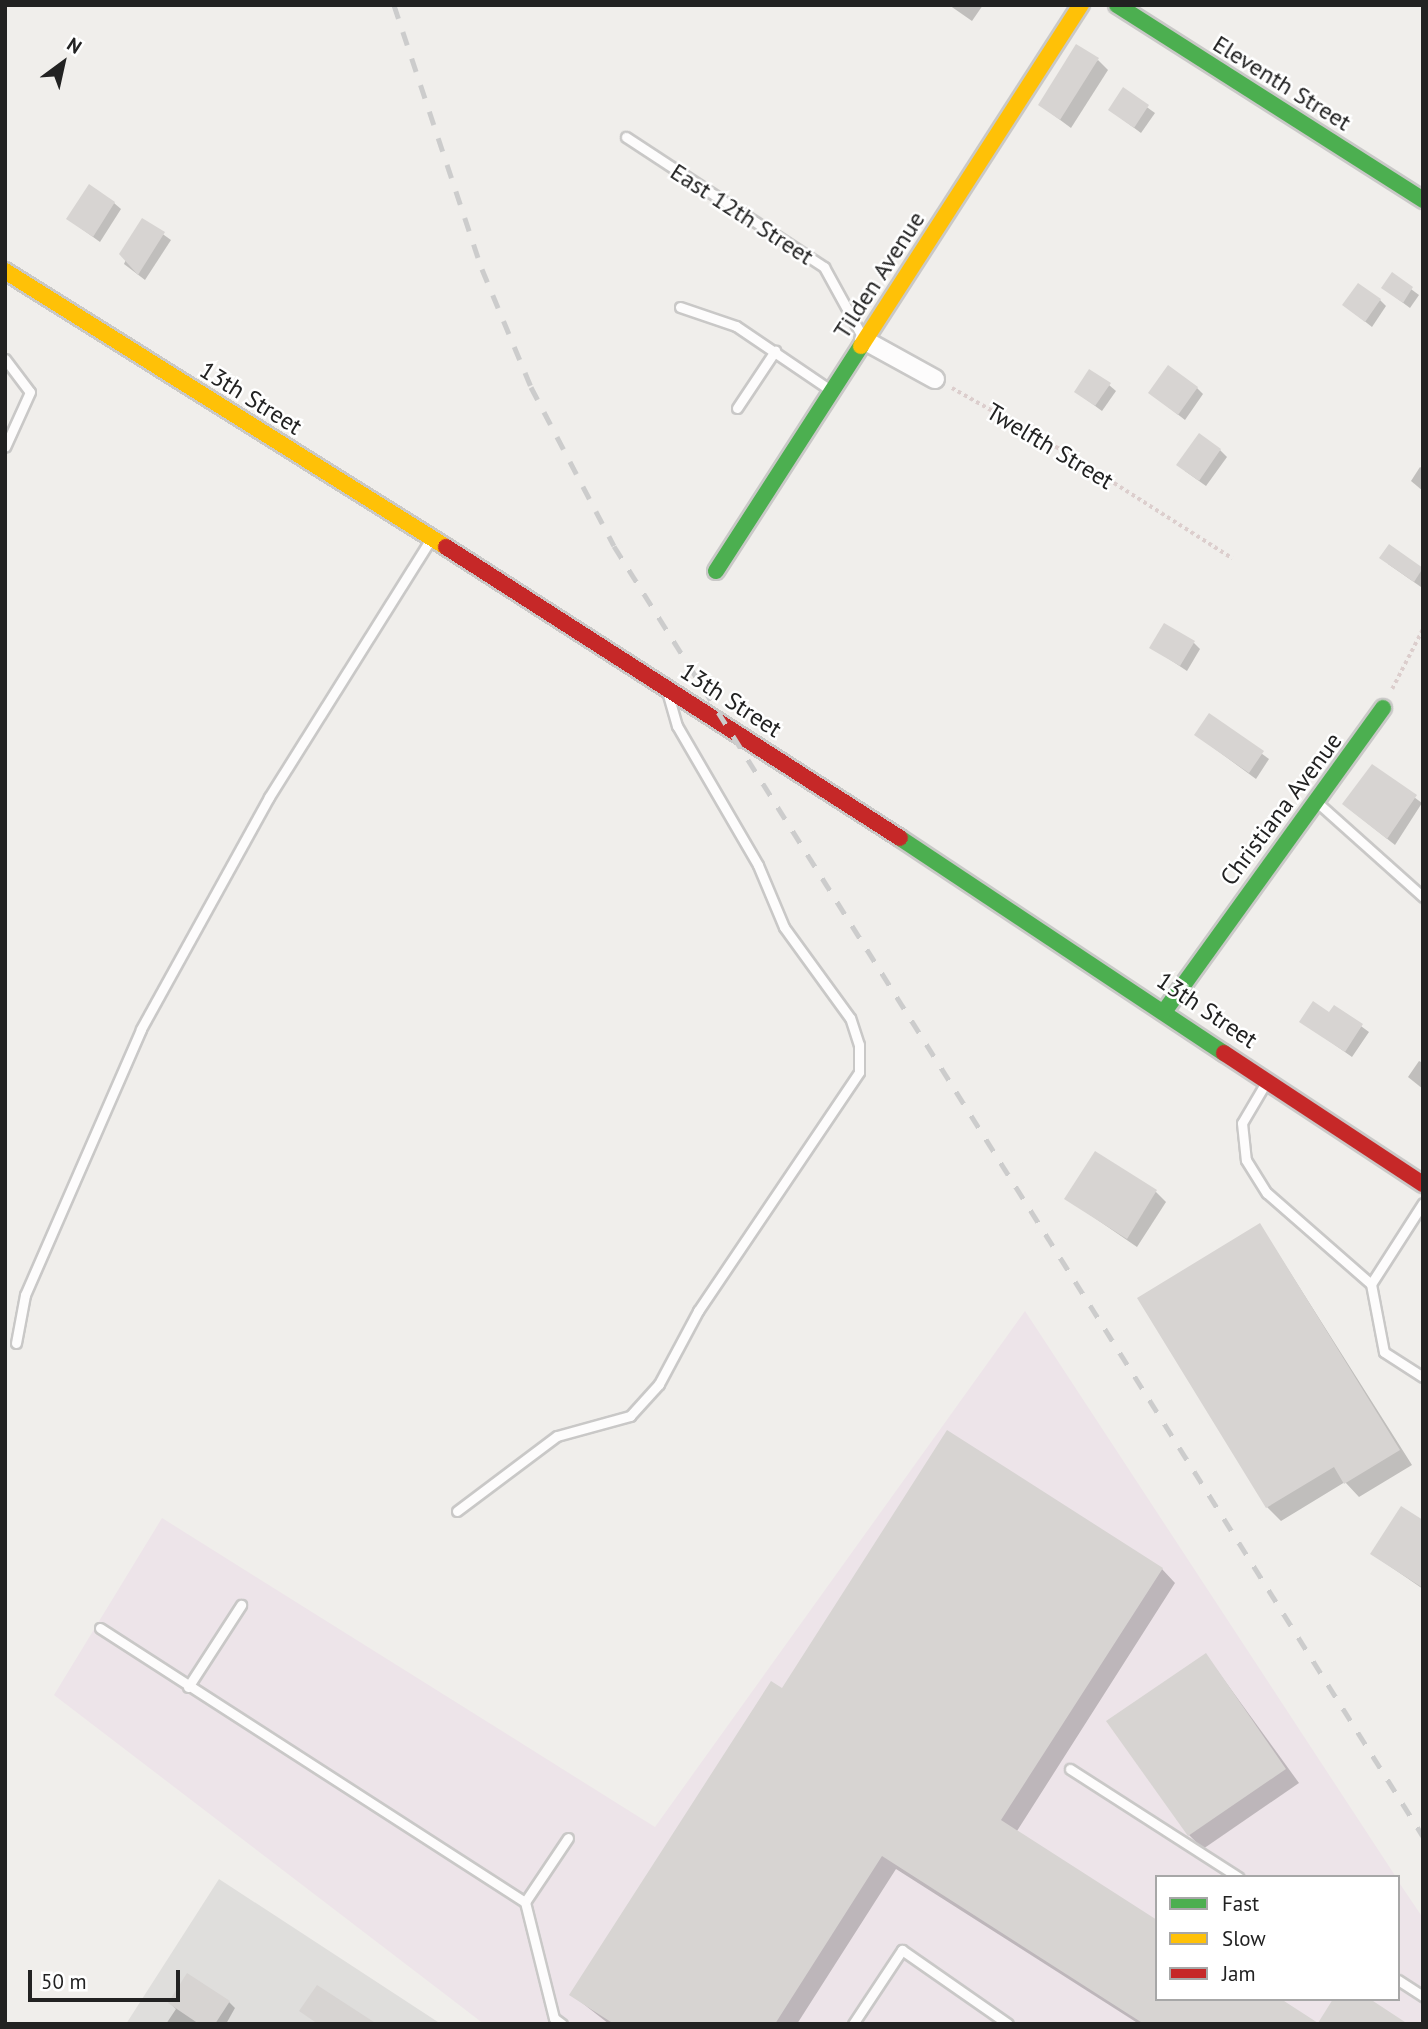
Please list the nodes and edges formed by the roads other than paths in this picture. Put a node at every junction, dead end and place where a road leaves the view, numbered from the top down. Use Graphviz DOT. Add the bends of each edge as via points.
graph roads {
  1 [pos="1081,5"];
  2 [pos="1117,5"];
  3 [pos="626,137"];
  4 [pos="1423,200"];
  5 [pos="5,271"];
  6 [pos="680,307"];
  7 [pos="864,340"];
  8 [pos="775,351"];
  9 [pos="5,359"];
  10 [pos="934,379"];
  11 [pos="831,391"];
  12 [pos="737,408"];
  13 [pos="5,447"];
  14 [pos="431,538"];
  15 [pos="716,571"];
  16 [pos="666,685"];
  17 [pos="1383,708"];
  18 [pos="1317,802"];
  19 [pos="1423,897"];
  20 [pos="1166,1009"];
  21 [pos="1268,1079"];
  22 [pos="1423,1184"];
  23 [pos="1423,1203"];
  24 [pos="1371,1284"];
  25 [pos="16,1343"];
  26 [pos="1423,1377"];
  27 [pos="457,1511"];
  28 [pos="241,1605"];
  29 [pos="100,1628"];
  30 [pos="188,1687"];
  31 [pos="1070,1769"];
  32 [pos="568,1838"];
  33 [pos="1235,1875"];
  34 [pos="525,1902"];
  35 [pos="1400,1981"];
  36 [pos="1423,1996"];
  37 [pos="562,2024"];
  38 [pos="853,2024"];
  39 [pos="1008,2024"];
  1 -- 7 [label="street, Tilden Avenue"];
  2 -- 4 [label="street, Eleventh Street"];
  3 -- 7 [label="lane, East 12th Street" via="824,267"];
  5 -- 14 [label="street, 13th Street"];
  6 -- 8 [label="lane" via="710,313"];
  7 -- 10 [label="street"];
  7 -- 11 [label="street, Tilden Avenue"];
  8 -- 11 [label="lane"];
  8 -- 12 [label="lane"];
  9 -- 13 [label="lane" via="30,392"];
  11 -- 15 [label="street, Tilden Avenue"];
  14 -- 16 [label="street, 13th Street"];
  14 -- 25 [label="lane" via="269,797 141,1028 40,1258"];
  16 -- 20 [label="street, 13th Street"];
  16 -- 27 [label="lane" via="677,726 758,865 784,926 850,1018 859,1045 859,1072 698,1311 659,1384 630,1416 557,1436"];
  17 -- 18 [label="street, Christiana Avenue"];
  18 -- 19 [label="lane"];
  18 -- 20 [label="street, Christiana Avenue"];
  20 -- 21 [label="street, 13th Street"];
  21 -- 22 [label="street, 13th Street"];
  21 -- 24 [label="lane" via="1242,1123 1246,1160 1267,1193"];
  23 -- 24 [label="lane"];
  24 -- 26 [label="lane" via="1384,1352"];
  28 -- 30 [label="lane"];
  29 -- 30 [label="lane"];
  30 -- 34 [label="lane"];
  31 -- 33 [label="lane"];
  32 -- 34 [label="lane"];
  34 -- 37 [label="lane" via="554,2018"];
  35 -- 36 [label="lane"];
  38 -- 39 [label="lane" via="902,1950"];
}
